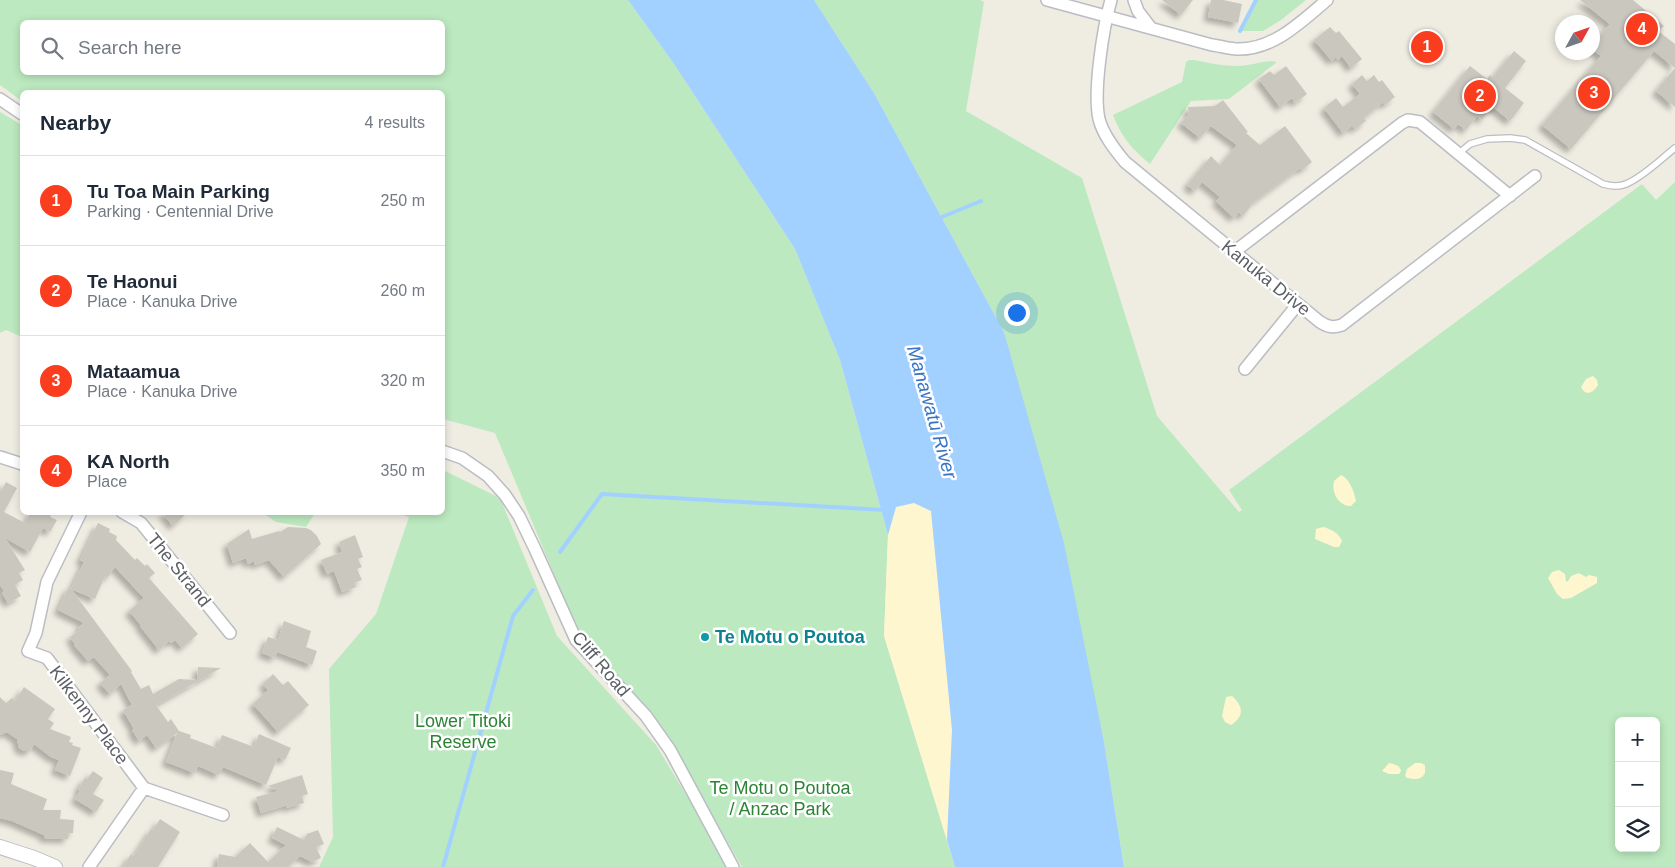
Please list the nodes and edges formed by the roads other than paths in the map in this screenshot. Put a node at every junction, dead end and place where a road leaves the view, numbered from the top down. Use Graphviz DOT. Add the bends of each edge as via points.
graph roads {
  1 [pos="1047,0"];
  2 [pos="1111,0"];
  3 [pos="1134,0"];
  4 [pos="1326,0"];
  5 [pos="1108,16"];
  6 [pos="1151,28"];
  7 [pos="0,99"];
  8 [pos="20,113"];
  9 [pos="1675,148"];
  10 [pos="1458,154"];
  11 [pos="1535,176"];
  12 [pos="1510,196"];
  13 [pos="1234,252"];
  14 [pos="1298,304"];
  15 [pos="1245,369"];
  16 [pos="445,452"];
  17 [pos="0,457"];
  18 [pos="20,463"];
  19 [pos="80,515"];
  20 [pos="127,515"];
  21 [pos="230,633"];
  22 [pos="144,788"];
  23 [pos="223,815"];
  24 [pos="0,847"];
  25 [pos="55,867"];
  26 [pos="90,867"];
  27 [pos="733,867"];
  1 -- 5 [label="street"];
  2 -- 5 [label="street, Kanuka Drive"];
  3 -- 6 [label="street"];
  4 -- 6 [label="street" via="1279,37 1253,48 1230,48"];
  5 -- 6 [label="street"];
  5 -- 13 [label="street, Kanuka Drive" via="1100,55 1097,98 1107,138 1125,162"];
  7 -- 8 [label="street"];
  9 -- 10 [label="lane" via="1635,179 1625,185 1613,186 1603,184 1525,140 1487,139 1470,144"];
  10 -- 12 [label="street"];
  10 -- 13 [label="street" via="1420,122 1408,120"];
  11 -- 12 [label="street, Kanuka Drive"];
  12 -- 14 [label="street, Kanuka Drive" via="1342,325 1327,327"];
  13 -- 14 [label="street, Kanuka Drive"];
  14 -- 15 [label="street"];
  16 -- 27 [label="street, Cliff Road" via="462,458 488,476 505,494 519,516 576,640 646,716 670,750"];
  17 -- 18 [label="street"];
  19 -- 22 [label="street, Kilkenny Place" via="47,582 36,633 28,651 46,658"];
  20 -- 21 [label="street, The Strand" via="141,523"];
  22 -- 23 [label="street"];
  22 -- 26 [label="street"];
  24 -- 25 [label="street"];
}
